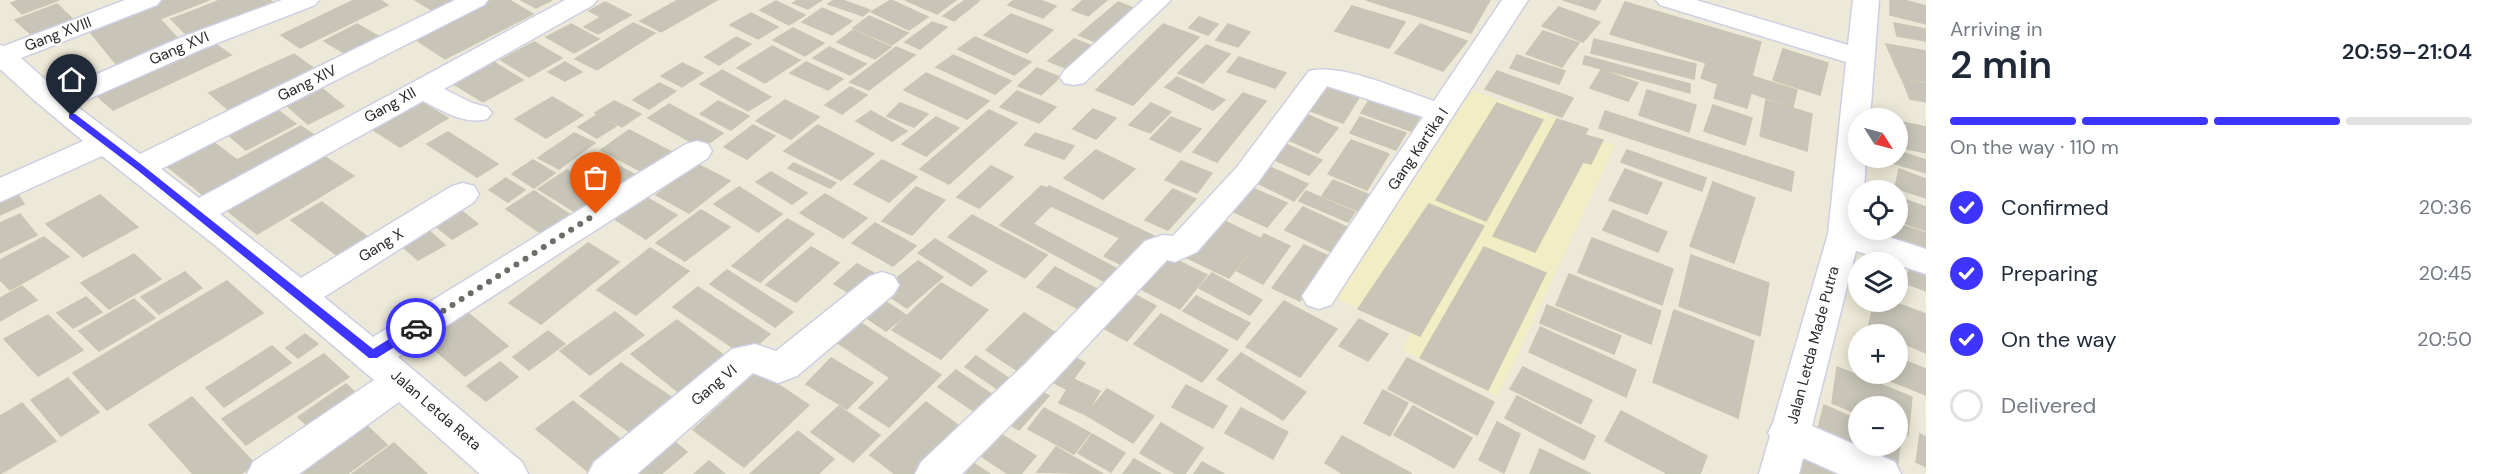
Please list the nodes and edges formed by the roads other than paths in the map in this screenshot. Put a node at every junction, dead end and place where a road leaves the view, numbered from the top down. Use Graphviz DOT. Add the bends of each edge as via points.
graph roads {
  1 [pos="148,0"];
  2 [pos="306,0"];
  3 [pos="475,0"];
  4 [pos="584,0"];
  5 [pos="1158,0"];
  6 [pos="1515,0"];
  7 [pos="1669,0"];
  8 [pos="1866,0"];
  9 [pos="2,58"];
  10 [pos="1862,58"];
  11 [pos="1074,77"];
  12 [pos="421,88"];
  13 [pos="55,103"];
  14 [pos="477,113"];
  15 [pos="1441,113"];
  16 [pos="106,142"];
  17 [pos="697,151"];
  18 [pos="139,167"];
  19 [pos="0,191"];
  20 [pos="463,195"];
  21 [pos="196,213"];
  22 [pos="1844,234"];
  23 [pos="1926,262"];
  24 [pos="882,285"];
  25 [pos="299,296"];
  26 [pos="1319,296"];
  27 [pos="373,355"];
  28 [pos="402,380"];
  29 [pos="1788,433"];
  30 [pos="267,474"];
  31 [pos="508,474"];
  32 [pos="608,474"];
  33 [pos="935,474"];
  34 [pos="1779,474"];
  35 [pos="1881,474"];
  1 -- 9 [label="street, Gang XVIII"];
  2 -- 13 [label="street, Gang XVI" via="192,43"];
  3 -- 18 [label="street, Gang XIV"];
  4 -- 12 [label="street, Gang XII"];
  5 -- 11 [label="street"];
  6 -- 15 [label="street, Gang Kartika I"];
  7 -- 10 [label="street"];
  8 -- 10 [label="street, Jalan Letda Made Putra"];
  9 -- 13 [label="street, Jalan Letda Reta"];
  10 -- 22 [label="street, Jalan Letda Made Putra"];
  12 -- 14 [label="street"];
  12 -- 21 [label="street, Gang XII"];
  13 -- 16 [label="street, Jalan Letda Reta"];
  15 -- 26 [label="street, Gang Kartika I"];
  15 -- 33 [label="street" via="1337,78 1319,77 1248,174 1185,244 1175,250 1156,249 1039,373"];
  16 -- 18 [label="street, Jalan Letda Reta"];
  16 -- 19 [label="street"];
  17 -- 27 [label="street"];
  18 -- 21 [label="street, Jalan Letda Reta"];
  20 -- 25 [label="street, Gang X"];
  21 -- 25 [label="street, Jalan Letda Reta"];
  22 -- 23 [label="street"];
  22 -- 29 [label="street, Jalan Letda Made Putra"];
  24 -- 32 [label="street, Gang VI" via="784,366 773,368 755,358 745,359"];
  25 -- 27 [label="street, Jalan Letda Reta"];
  27 -- 28 [label="street, Jalan Letda Reta"];
  28 -- 30 [label="street"];
  28 -- 31 [label="street, Jalan Letda Reta"];
  29 -- 34 [label="street, Jalan Letda Made Putra"];
  29 -- 35 [label="street"];
}
